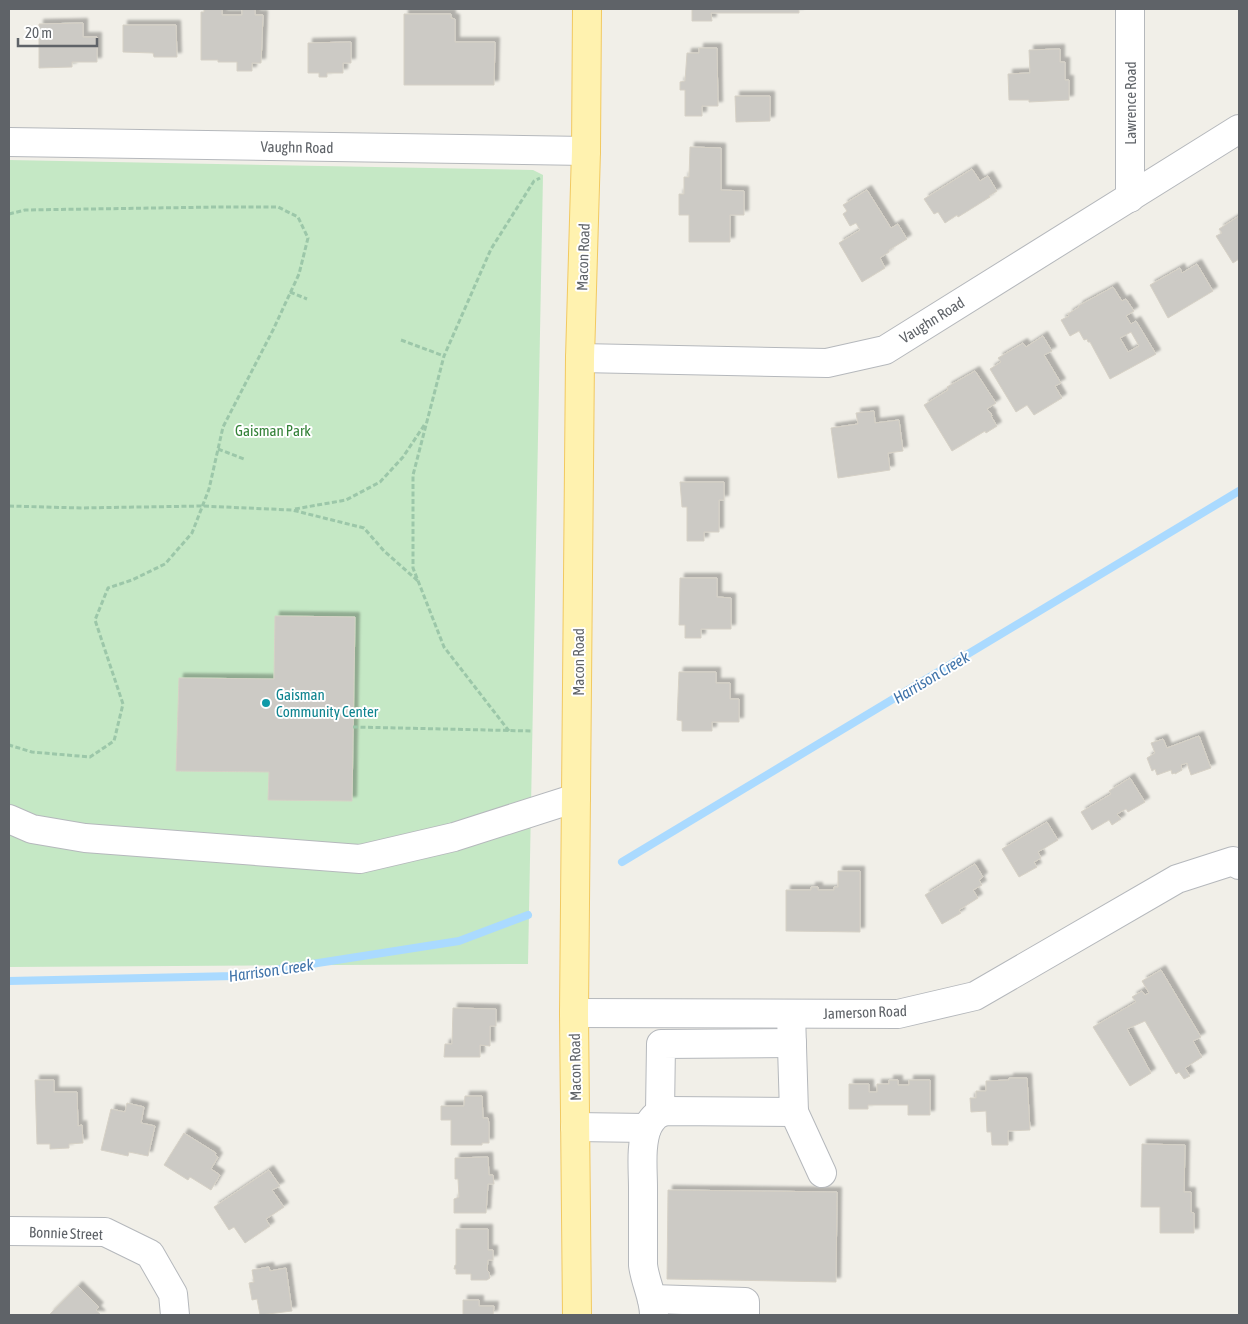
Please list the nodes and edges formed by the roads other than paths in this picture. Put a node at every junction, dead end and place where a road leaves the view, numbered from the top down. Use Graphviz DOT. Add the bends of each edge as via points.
graph roads {
  1 [pos="587,9"];
  2 [pos="1130,9"];
  3 [pos="1239,129"];
  4 [pos="9,142"];
  5 [pos="586,151"];
  6 [pos="1130,198"];
  7 [pos="580,358"];
  8 [pos="576,798"];
  9 [pos="9,819"];
  10 [pos="1239,865"];
  11 [pos="574,1013"];
  12 [pos="791,1014"];
  13 [pos="792,1043"];
  14 [pos="794,1112"];
  15 [pos="654,1120"];
  16 [pos="575,1127"];
  17 [pos="822,1172"];
  18 [pos="9,1231"];
  19 [pos="653,1307"];
  20 [pos="175,1315"];
  21 [pos="577,1315"];
  22 [pos="744,1315"];
  1 -- 5 [label="main road, Macon Road"];
  2 -- 6 [label="street, Lawrence Road"];
  3 -- 6 [label="street, Vaughn Road"];
  4 -- 5 [label="street, Vaughn Road"];
  5 -- 7 [label="main road, Macon Road"];
  6 -- 7 [label="street, Vaughn Road" via="885,350 827,363"];
  7 -- 8 [label="main road, Macon Road"];
  8 -- 9 [label="street" via="454,837 360,859 85,838 32,829"];
  8 -- 11 [label="main road, Macon Road"];
  10 -- 12 [label="street, Jamerson Road" via="1233,861 1177,879 975,996 898,1014"];
  11 -- 12 [label="street, Jamerson Road"];
  11 -- 16 [label="main road, Macon Road"];
  12 -- 13 [label="street"];
  13 -- 14 [label="street"];
  13 -- 15 [label="street" via="661,1044"];
  14 -- 15 [label="street"];
  14 -- 17 [label="street"];
  15 -- 16 [label="street"];
  15 -- 19 [label="street" via="644,1141 643,1165 643,1265"];
  16 -- 21 [label="main road, Macon Road"];
  18 -- 20 [label="street, Bonnie Street" via="105,1232 150,1254 172,1294"];
  19 -- 22 [label="street" via="745,1302"];
}
